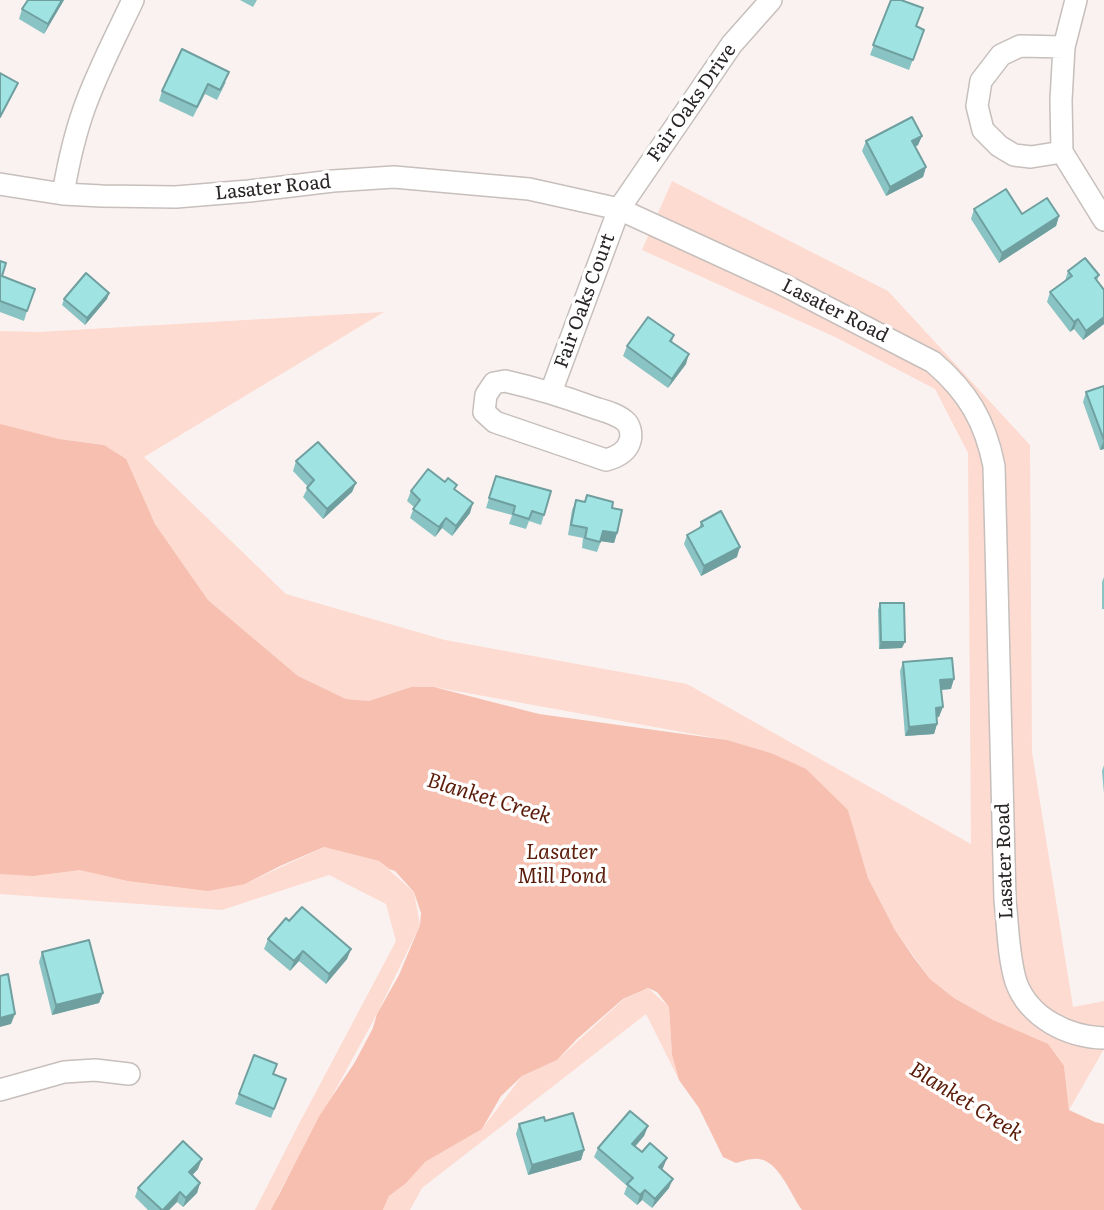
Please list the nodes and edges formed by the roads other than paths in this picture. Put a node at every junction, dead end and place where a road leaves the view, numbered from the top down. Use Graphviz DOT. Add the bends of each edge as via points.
graph roads {
  1 [pos="133,0"];
  2 [pos="771,0"];
  3 [pos="1076,0"];
  4 [pos="1064,47"];
  5 [pos="1062,152"];
  6 [pos="0,184"];
  7 [pos="63,194"];
  8 [pos="618,209"];
  9 [pos="1104,220"];
  10 [pos="551,392"];
  11 [pos="1104,1038"];
  12 [pos="129,1074"];
  13 [pos="0,1090"];
  1 -- 7 [label="street" via="83,111"];
  2 -- 8 [label="street, Fair Oaks Drive" via="732,44"];
  3 -- 4 [label="street"];
  4 -- 5 [label="street"];
  4 -- 5 [label="street" via="1020,46 1001,55 981,81 977,106 983,130 1014,155"];
  5 -- 9 [label="street"];
  6 -- 7 [label="street, Lasater Road"];
  7 -- 8 [label="street, Lasater Road" via="176,197 394,177 529,189"];
  8 -- 10 [label="street, Fair Oaks Court"];
  8 -- 11 [label="street, Lasater Road" via="780,283 933,362 971,403 990,445 995,475 1004,900 1012,960 1023,995 1043,1017 1068,1032"];
  10 -- 10 [label="street" via="505,381 494,383 486,395 484,412 495,422 606,460 624,452 630,442 627,422"];
  12 -- 13 [label="street" via="64,1072"];
}
